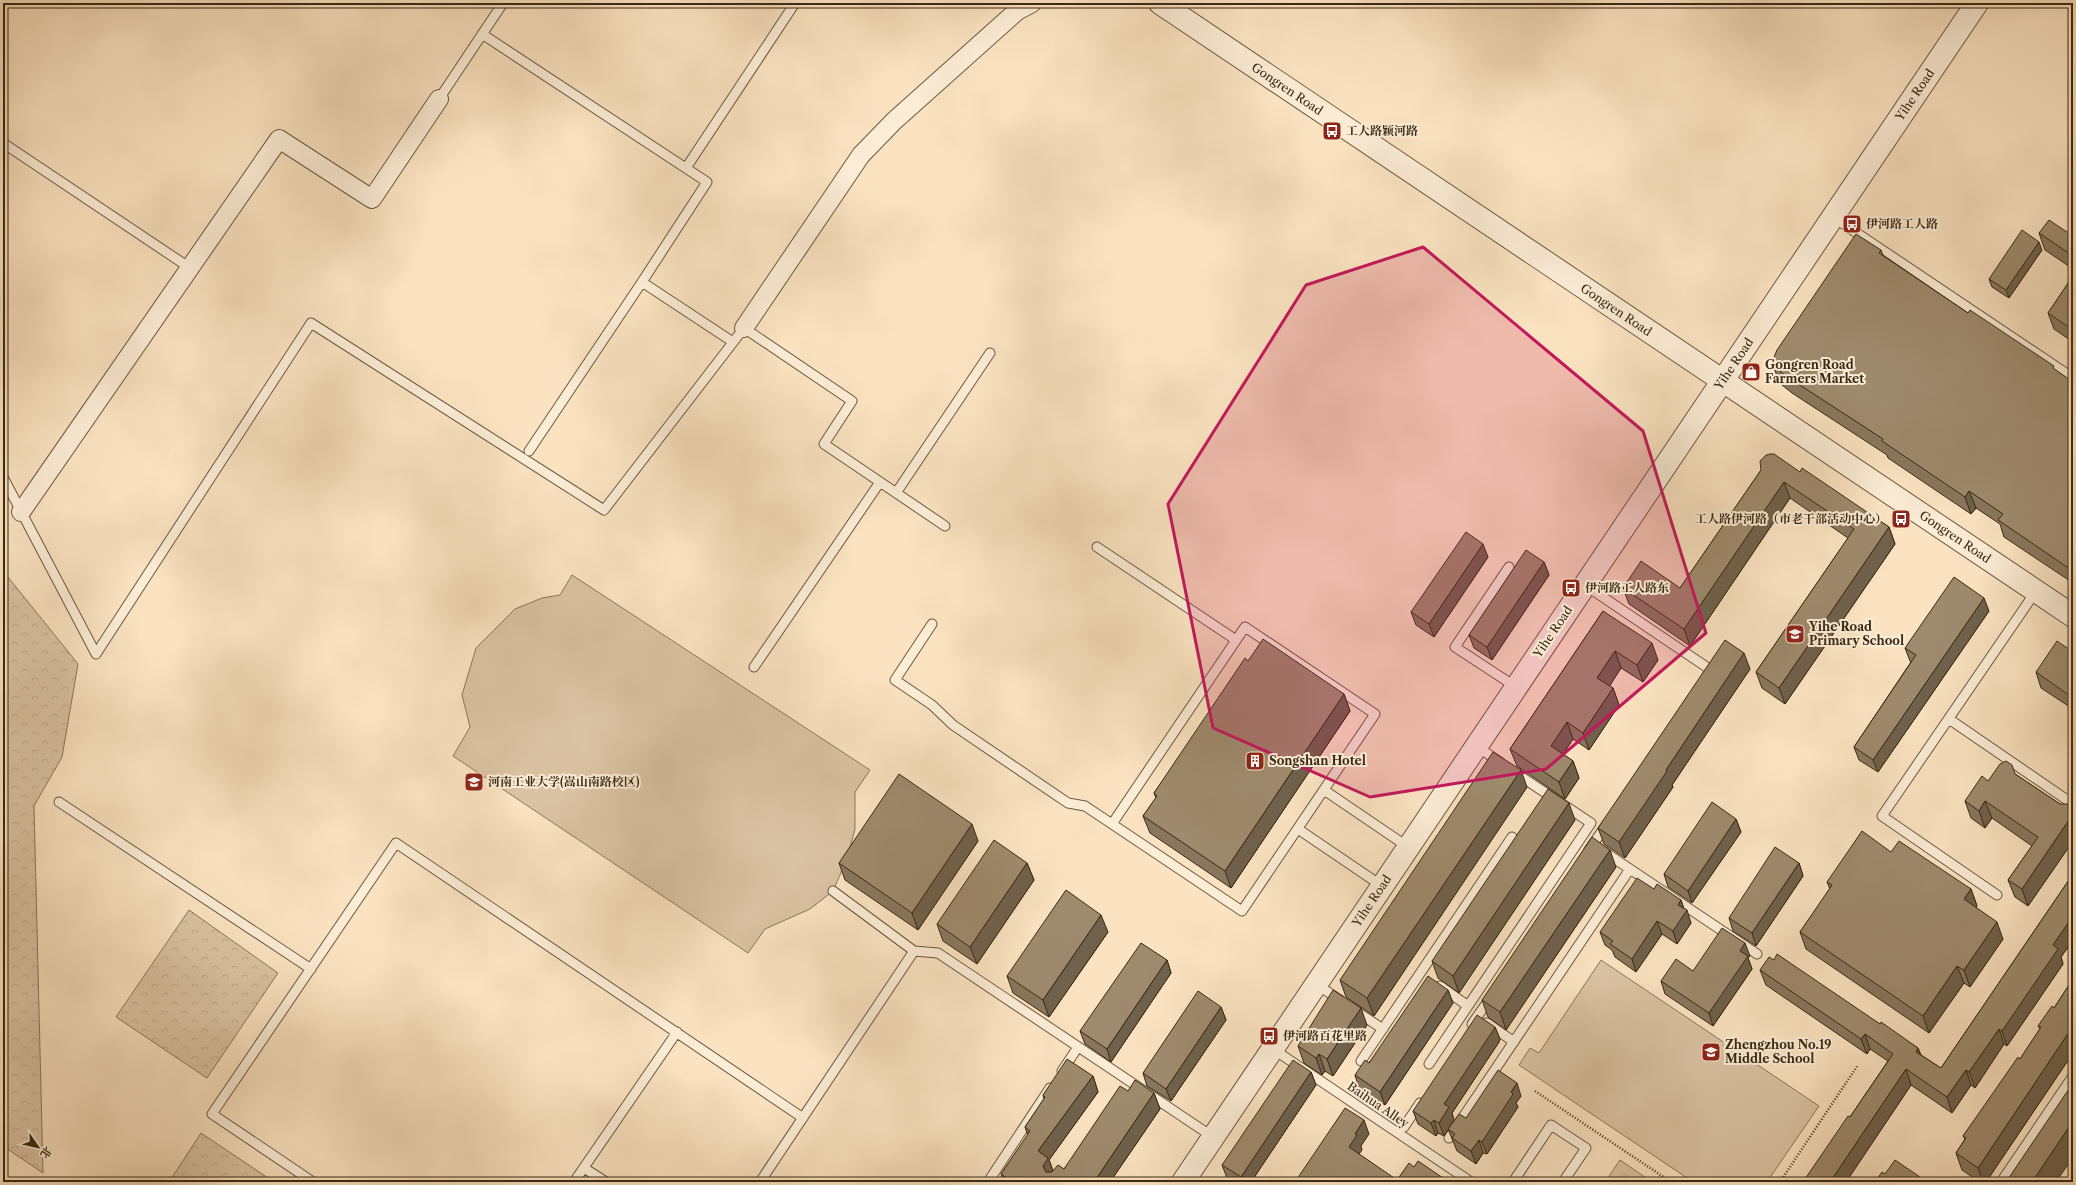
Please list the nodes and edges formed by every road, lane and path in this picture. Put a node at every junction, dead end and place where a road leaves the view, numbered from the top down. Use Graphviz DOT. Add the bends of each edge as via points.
graph roads {
  1 [pos="503,3"];
  2 [pos="795,3"];
  3 [pos="1032,3"];
  4 [pos="1977,3"];
  5 [pos="1174,7"];
  6 [pos="482,34"];
  7 [pos="439,98"];
  8 [pos="3,143"];
  9 [pos="686,168"];
  10 [pos="1833,216"];
  11 [pos="190,268"];
  12 [pos="642,282"];
  13 [pos="739,335"];
  14 [pos="990,353"];
  15 [pos="2073,378"];
  16 [pos="1722,381"];
  17 [pos="529,451"];
  18 [pos="3,478"];
  19 [pos="880,482"];
  20 [pos="896,493"];
  21 [pos="21,512"];
  22 [pos="945,526"];
  23 [pos="1096,546"];
  24 [pos="1509,567"];
  25 [pos="1585,585"];
  26 [pos="2036,591"];
  27 [pos="2073,616"];
  28 [pos="932,624"];
  29 [pos="1236,640"];
  30 [pos="754,667"];
  31 [pos="1702,682"];
  32 [pos="1516,687"];
  33 [pos="1949,719"];
  34 [pos="1476,746"];
  35 [pos="1324,790"];
  36 [pos="59,802"];
  37 [pos="2073,804"];
  38 [pos="1611,818"];
  39 [pos="1112,824"];
  40 [pos="1298,829"];
  41 [pos="1512,837"];
  42 [pos="1593,844"];
  43 [pos="1408,847"];
  44 [pos="1585,857"];
  45 [pos="1630,869"];
  46 [pos="1382,886"];
  47 [pos="833,891"];
  48 [pos="1997,895"];
  49 [pos="914,950"];
  50 [pos="1757,954"];
  51 [pos="311,969"];
  52 [pos="1426,977"];
  53 [pos="1316,984"];
  54 [pos="1494,991"];
  55 [pos="1468,1006"];
  56 [pos="1477,1017"];
  57 [pos="1383,1029"];
  58 [pos="1469,1030"];
  59 [pos="677,1032"];
  60 [pos="1514,1042"];
  61 [pos="1078,1047"];
  62 [pos="1273,1049"];
  63 [pos="1361,1061"];
  64 [pos="1429,1064"];
  65 [pos="1858,1065"];
  66 [pos="2073,1076"];
  67 [pos="1536,1091"];
  68 [pos="1425,1094"];
  69 [pos="803,1118"];
  70 [pos="1404,1127"];
  71 [pos="1213,1137"];
  72 [pos="1449,1138"];
  73 [pos="584,1168"];
  74 [pos="313,1182"];
  75 [pos="574,1182"];
  76 [pos="606,1182"];
  77 [pos="760,1182"];
  78 [pos="988,1182"];
  79 [pos="1183,1182"];
  80 [pos="1471,1182"];
  81 [pos="1513,1182"];
  82 [pos="1563,1182"];
  83 [pos="1671,1182"];
  84 [pos="1780,1182"];
  85 [pos="2001,1182"];
  1 -- 6 [label="lane"];
  2 -- 9 [label="lane"];
  3 -- 13 [label="street" via="1017,11 894,121 861,155"];
  4 -- 10 [label="street, Yihe Road"];
  5 -- 16 [label="street, Gongren Road"];
  6 -- 7 [label="lane"];
  6 -- 9 [label="lane"];
  7 -- 11 [label="street" via="372,199 279,139"];
  8 -- 11 [label="lane"];
  9 -- 12 [label="lane" via="707,182"];
  10 -- 15 [label="lane"];
  10 -- 16 [label="street, Yihe Road"];
  11 -- 21 [label="street"];
  12 -- 13 [label="lane"];
  12 -- 17 [label="lane"];
  13 -- 19 [label="lane" via="852,401 824,444"];
  13 -- 21 [label="lane" via="604,510 312,323 96,654"];
  14 -- 20 [label="lane"];
  16 -- 25 [label="street, Yihe Road"];
  16 -- 26 [label="street, Gongren Road"];
  18 -- 21 [label="lane"];
  19 -- 20 [label="lane"];
  19 -- 30 [label="lane"];
  20 -- 22 [label="lane"];
  23 -- 29 [label="lane"];
  24 -- 32 [label="lane" via="1455,647"];
  25 -- 31 [label="lane" via="1711,670"];
  25 -- 32 [label="street, Yihe Road"];
  26 -- 27 [label="street, Gongren Road"];
  26 -- 33 [label="lane"];
  28 -- 39 [label="lane" via="895,680 932,705 953,725 1068,803 1085,806"];
  29 -- 35 [label="lane" via="1245,627 1375,714"];
  29 -- 39 [label="lane"];
  32 -- 34 [label="street, Yihe Road"];
  33 -- 37 [label="lane"];
  33 -- 48 [label="lane" via="1882,816"];
  34 -- 43 [label="street, Yihe Road"];
  34 -- 55 [label="lane" via="1591,823"];
  35 -- 40 [label="lane"];
  35 -- 43 [label="lane"];
  36 -- 51 [label="lane"];
  38 -- 42 [label="lane"];
  39 -- 40 [label="lane" via="1242,911"];
  40 -- 46 [label="lane"];
  41 -- 52 [label="lane"];
  42 -- 44 [label="lane"];
  42 -- 45 [label="lane"];
  43 -- 46 [label="street, Yihe Road"];
  45 -- 50 [label="lane"];
  45 -- 60 [label="lane"];
  46 -- 53 [label="street, Yihe Road"];
  47 -- 49 [label="lane"];
  49 -- 61 [label="lane" via="938,953"];
  49 -- 69 [label="lane"];
  51 -- 59 [label="lane" via="396,843"];
  51 -- 74 [label="lane" via="212,1114"];
  52 -- 55 [label="lane"];
  52 -- 57 [label="lane"];
  53 -- 57 [label="lane"];
  53 -- 62 [label="street, Yihe Road"];
  54 -- 56 [label="lane"];
  55 -- 64 [label="lane"];
  56 -- 58 [label="lane"];
  56 -- 60 [label="lane"];
  57 -- 63 [label="lane"];
  59 -- 69 [label="lane"];
  59 -- 73 [label="lane"];
  60 -- 72 [label="lane"];
  61 -- 71 [label="lane" via="1123,1082"];
  61 -- 78 [label="lane"];
  62 -- 71 [label="street, Yihe Road"];
  62 -- 80 [label="lane, Baihua Alley"];
  65 -- 84 [label="path"];
  66 -- 85 [label="lane"];
  67 -- 83 [label="path"];
  68 -- 70 [label="lane"];
  69 -- 77 [label="lane"];
  71 -- 79 [label="street, Yihe Road"];
  73 -- 75 [label="lane"];
  73 -- 76 [label="lane"];
  81 -- 82 [label="lane" via="1551,1125 1586,1148"];
}
